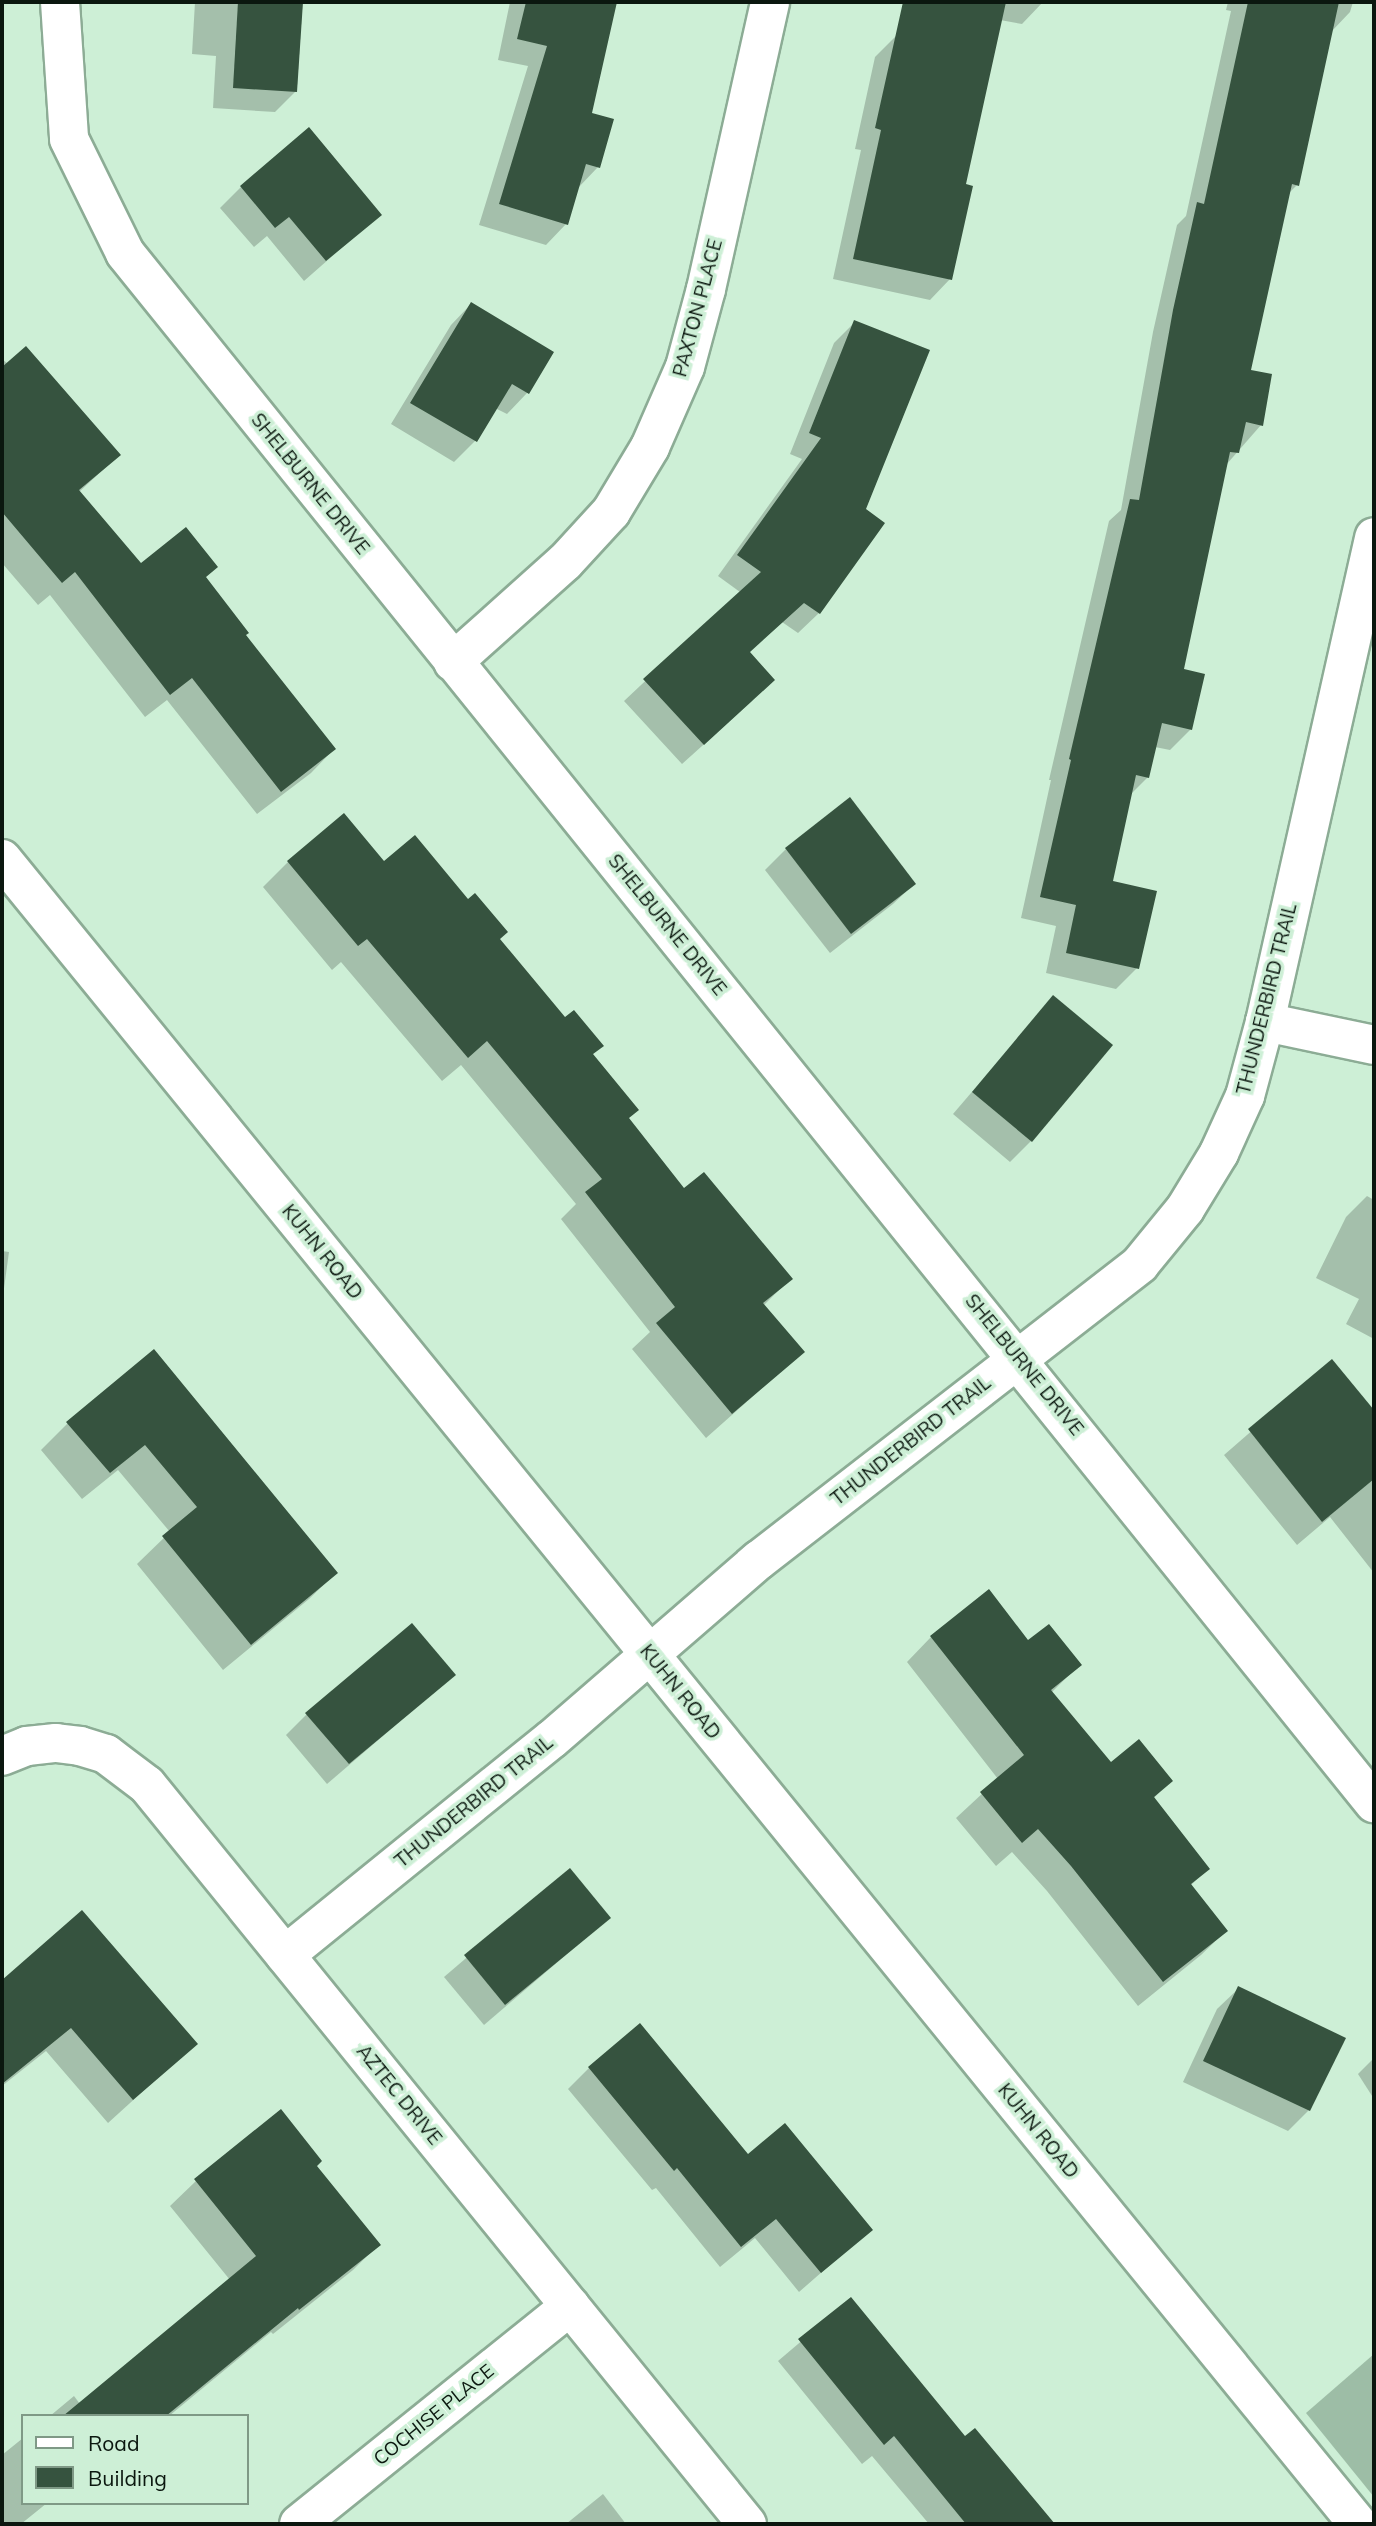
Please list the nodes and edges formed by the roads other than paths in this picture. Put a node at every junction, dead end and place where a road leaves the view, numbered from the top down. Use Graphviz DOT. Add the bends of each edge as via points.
graph roads {
  1 [pos="60,2"];
  2 [pos="770,2"];
  3 [pos="1374,537"];
  4 [pos="453,662"];
  5 [pos="2,859"];
  6 [pos="1265,1022"];
  7 [pos="1374,1045"];
  8 [pos="1018,1357"];
  9 [pos="649,1654"];
  10 [pos="3,1752"];
  11 [pos="1374,1804"];
  12 [pos="285,1955"];
  13 [pos="570,2306"];
  14 [pos="299,2524"];
  15 [pos="747,2524"];
  16 [pos="1358,2524"];
  1 -- 4 [label="street, SHELBURNE DRIVE" via="69,139 125,253"];
  2 -- 4 [label="street, PAXTON PLACE" via="685,367 650,447 611,512 565,562"];
  3 -- 6 [label="street, THUNDERBIRD TRAIL"];
  4 -- 8 [label="street, SHELBURNE DRIVE"];
  5 -- 9 [label="street, KUHN ROAD"];
  6 -- 7 [label="street"];
  6 -- 8 [label="street, THUNDERBIRD TRAIL" via="1245,1096 1219,1153 1185,1209 1140,1264"];
  8 -- 9 [label="street, THUNDERBIRD TRAIL" via="759,1560"];
  8 -- 11 [label="street, SHELBURNE DRIVE"];
  9 -- 12 [label="street, THUNDERBIRD TRAIL" via="552,1739"];
  9 -- 16 [label="street, KUHN ROAD"];
  10 -- 12 [label="street, AZTEC DRIVE" via="56,1742 106,1754 130,1770"];
  12 -- 13 [label="street, AZTEC DRIVE"];
  13 -- 14 [label="street, COCHISE PLACE"];
  13 -- 15 [label="street, AZTEC DRIVE"];
}
